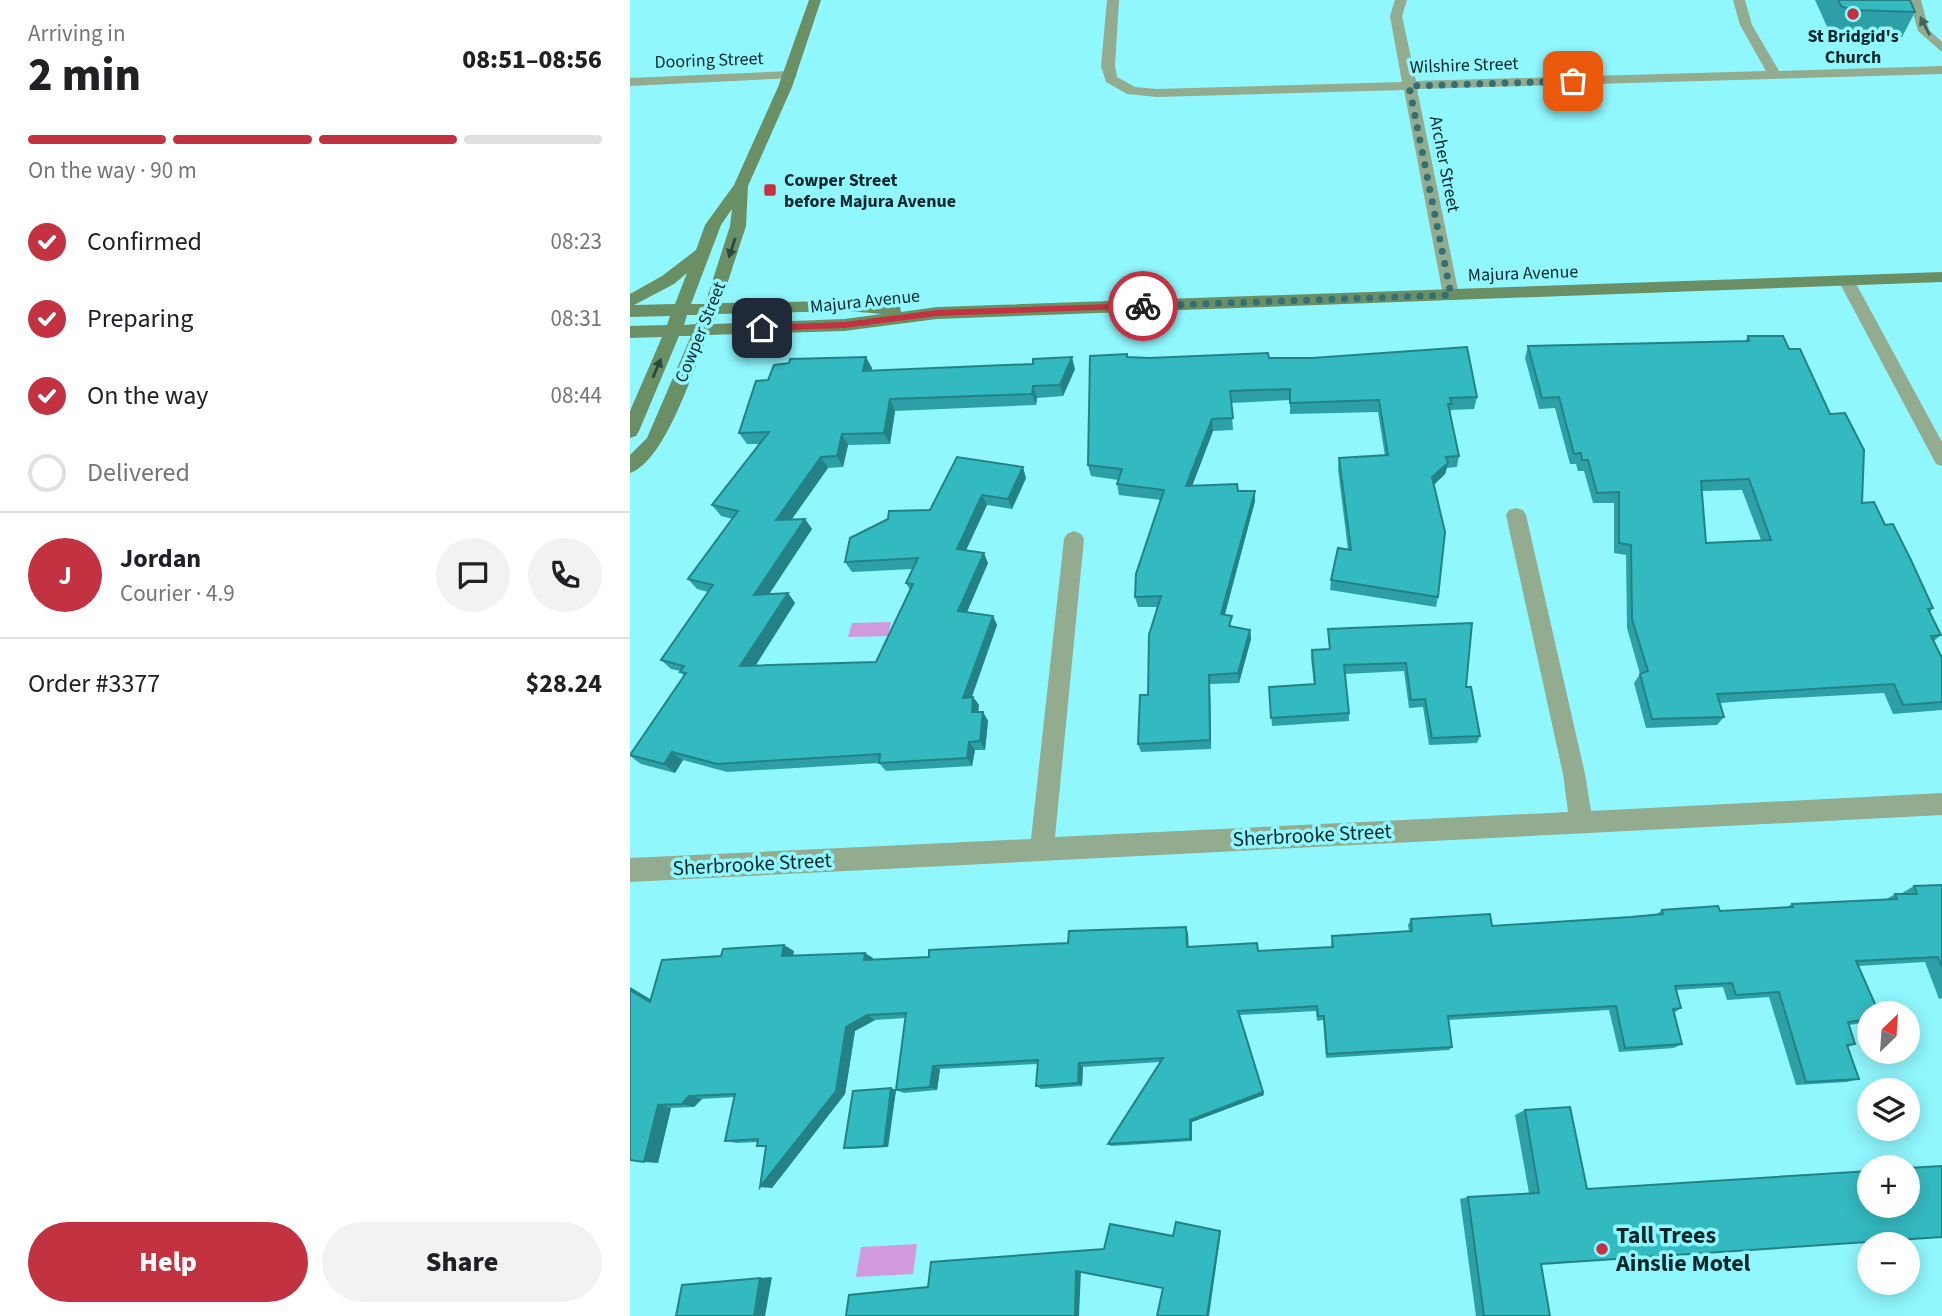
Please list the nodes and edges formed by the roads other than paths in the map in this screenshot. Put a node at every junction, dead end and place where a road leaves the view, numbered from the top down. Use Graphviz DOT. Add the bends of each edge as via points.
graph roads {
  1 [pos="815,0"];
  2 [pos="1113,0"];
  3 [pos="1401,0"];
  4 [pos="1739,0"];
  5 [pos="1915,0"];
  6 [pos="1942,48"];
  7 [pos="1942,70"];
  8 [pos="790,75"];
  9 [pos="1775,75"];
  10 [pos="630,82"];
  11 [pos="1409,86"];
  12 [pos="741,185"];
  13 [pos="702,252"];
  14 [pos="1942,277"];
  15 [pos="1846,280"];
  16 [pos="1451,295"];
  17 [pos="630,301"];
  18 [pos="680,309"];
  19 [pos="711,309"];
  20 [pos="630,311"];
  21 [pos="937,313"];
  22 [pos="702,330"];
  23 [pos="671,331"];
  24 [pos="630,332"];
  25 [pos="630,431"];
  26 [pos="1942,459"];
  27 [pos="630,466"];
  28 [pos="1516,515"];
  29 [pos="1074,539"];
  30 [pos="1942,803"];
  31 [pos="1581,822"];
  32 [pos="1042,849"];
  33 [pos="630,870"];
  1 -- 8 [label="main road, Cowper Street"];
  2 -- 11 [label="street, Wilshire Street" via="1108,66 1111,79 1132,91"];
  3 -- 11 [label="street, Archer Street" via="1395,16"];
  4 -- 9 [label="street" via="1746,25"];
  6 -- 5 [label="lane, one-way" via="1924,31"];
  7 -- 9 [label="street, Wilshire Street"];
  8 -- 10 [label="street, Dooring Street"];
  8 -- 12 [label="main road, Cowper Street"];
  9 -- 11 [label="street, Wilshire Street"];
  11 -- 16 [label="street, Archer Street"];
  12 -- 13 [label="main road, Cowper Street" via="713,225"];
  12 -- 19 [label="main road, Cowper Street, one-way" via="738,226"];
  13 -- 17 [label="main road" via="668,280"];
  13 -- 18 [label="main road, Cowper Street"];
  14 -- 15 [label="main road, Majura Avenue"];
  15 -- 16 [label="main road, Majura Avenue"];
  15 -- 26 [label="street"];
  16 -- 21 [label="main road, Majura Avenue"];
  18 -- 19 [label="main road, Majura Avenue"];
  18 -- 20 [label="main road, Majura Avenue"];
  18 -- 23 [label="main road, Cowper Street"];
  19 -- 21 [label="main road, Majura Avenue" via="847,306"];
  19 -- 22 [label="main road, Cowper Street"];
  21 -- 22 [label="main road, Majura Avenue" via="844,325"];
  22 -- 23 [label="main road, Majura Avenue"];
  22 -- 27 [label="main road, Cowper Street" via="654,442"];
  23 -- 24 [label="main road, Majura Avenue"];
  25 -- 23 [label="main road, Cowper Street, one-way"];
  28 -- 31 [label="street"];
  29 -- 32 [label="street"];
  30 -- 31 [label="street, Sherbrooke Street"];
  31 -- 32 [label="street, Sherbrooke Street"];
  32 -- 33 [label="street, Sherbrooke Street"];
}
